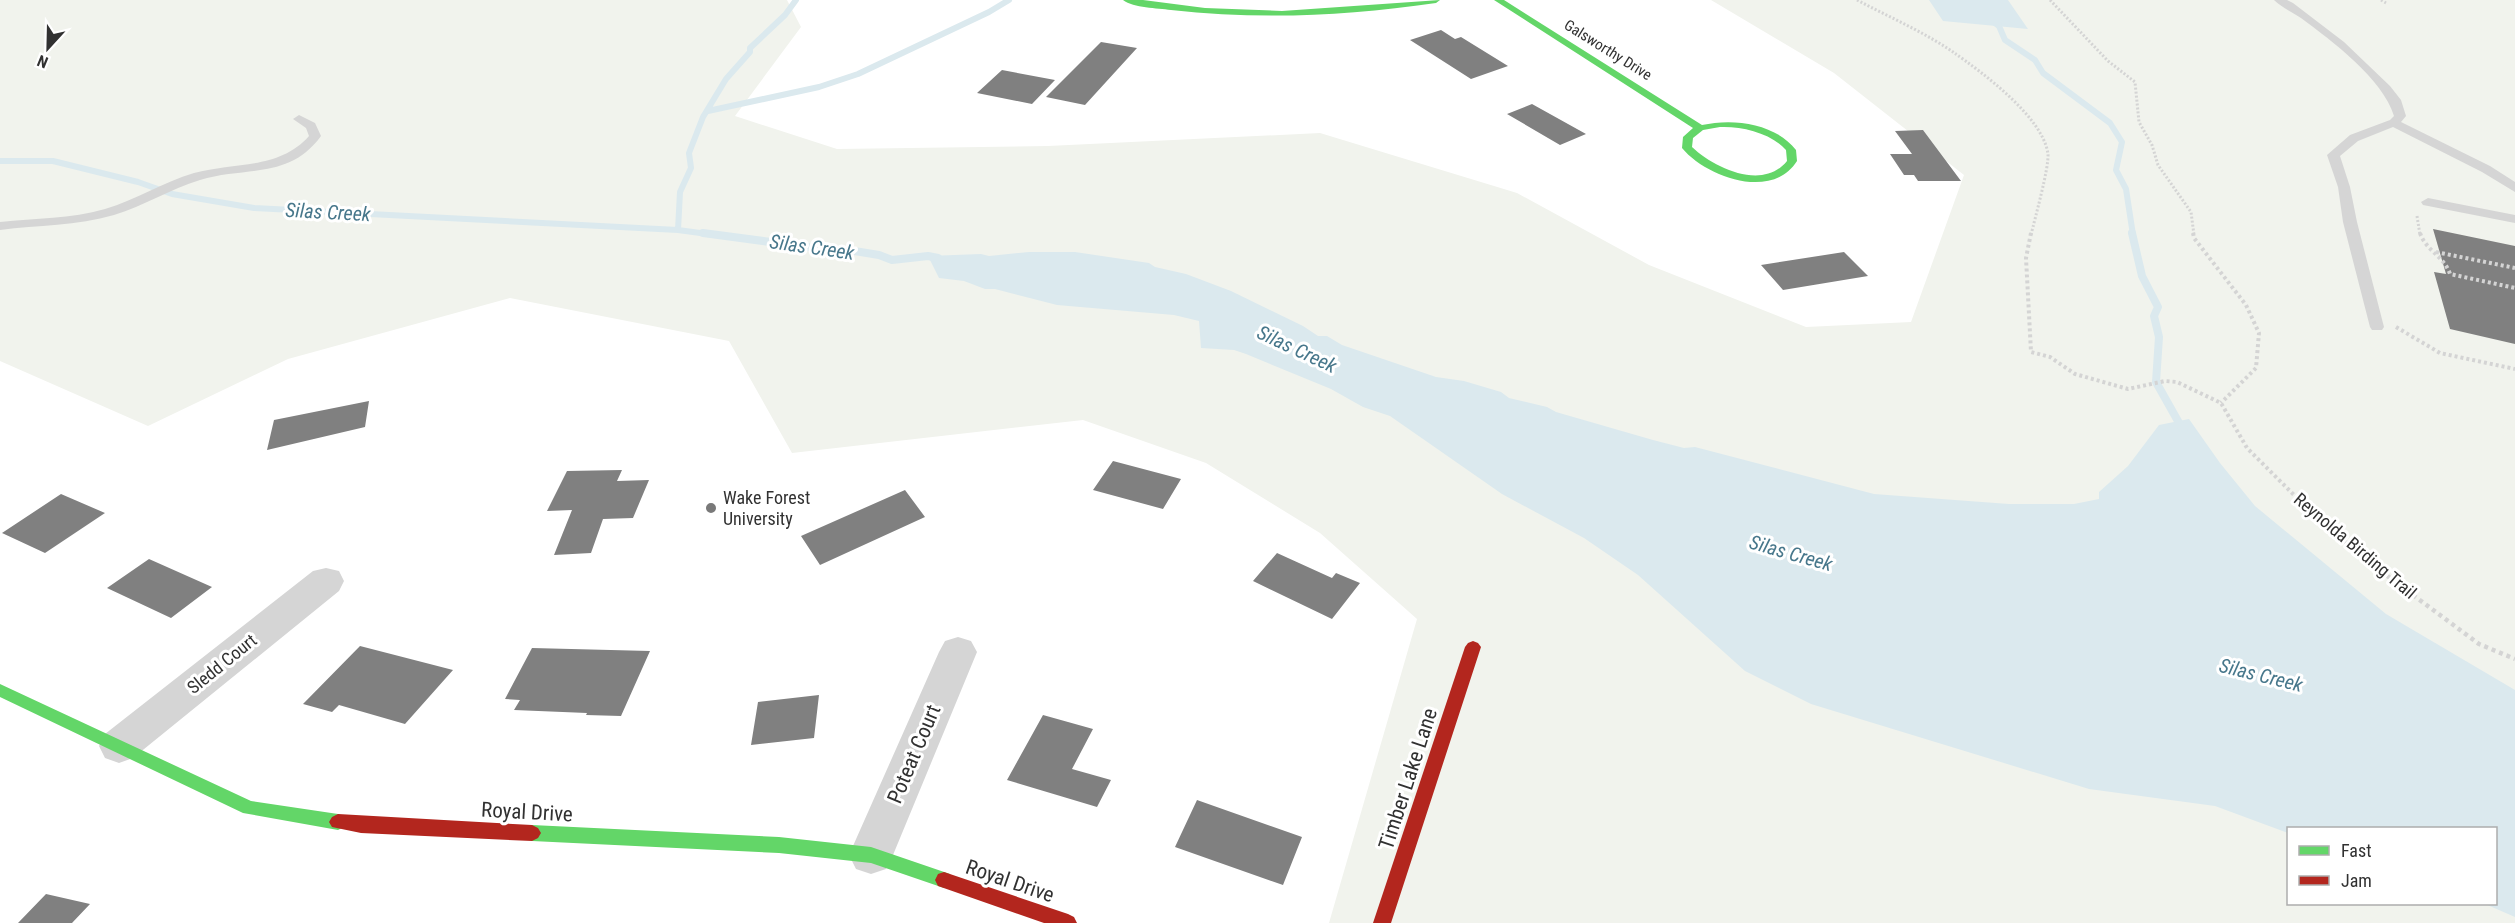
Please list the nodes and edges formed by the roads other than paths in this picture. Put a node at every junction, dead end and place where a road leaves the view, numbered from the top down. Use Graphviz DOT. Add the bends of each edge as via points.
graph roads {
  1 [pos="1127,0"];
  2 [pos="1436,0"];
  3 [pos="1498,0"];
  4 [pos="2279,0"];
  5 [pos="299,119"];
  6 [pos="2394,123"];
  7 [pos="1700,128"];
  8 [pos="2515,188"];
  9 [pos="2426,207"];
  10 [pos="2515,219"];
  11 [pos="0,226"];
  12 [pos="2377,324"];
  13 [pos="326,581"];
  14 [pos="1473,647"];
  15 [pos="958,652"];
  16 [pos="0,690"];
  17 [pos="119,746"];
  18 [pos="871,855"];
  19 [pos="1068,923"];
  20 [pos="1382,923"];
  1 -- 2 [label="street" via="1176,9 1282,15 1358,12"];
  3 -- 7 [label="street, Galsworthy Drive"];
  4 -- 6 [label="lane" via="2305,15 2372,75 2394,99 2400,116"];
  5 -- 11 [label="lane" via="311,126 315,136 298,155 280,162 201,175 109,212"];
  6 -- 8 [label="lane" via="2486,169"];
  6 -- 12 [label="lane" via="2354,138 2333,155"];
  7 -- 7 [label="street" via="1688,136 1687,148 1696,160 1715,170 1739,176 1771,175 1783,171 1793,158 1784,142 1759,129 1727,124"];
  9 -- 10 [label="lane"];
  13 -- 17 [label="street, Sledd Court"];
  14 -- 20 [label="street, Timber Lake Lane"];
  15 -- 18 [label="street, Poteat Court"];
  16 -- 17 [label="street, Royal Drive"];
  17 -- 18 [label="street, Royal Drive" via="249,808 361,825 779,845"];
  18 -- 19 [label="street, Royal Drive"];
}
